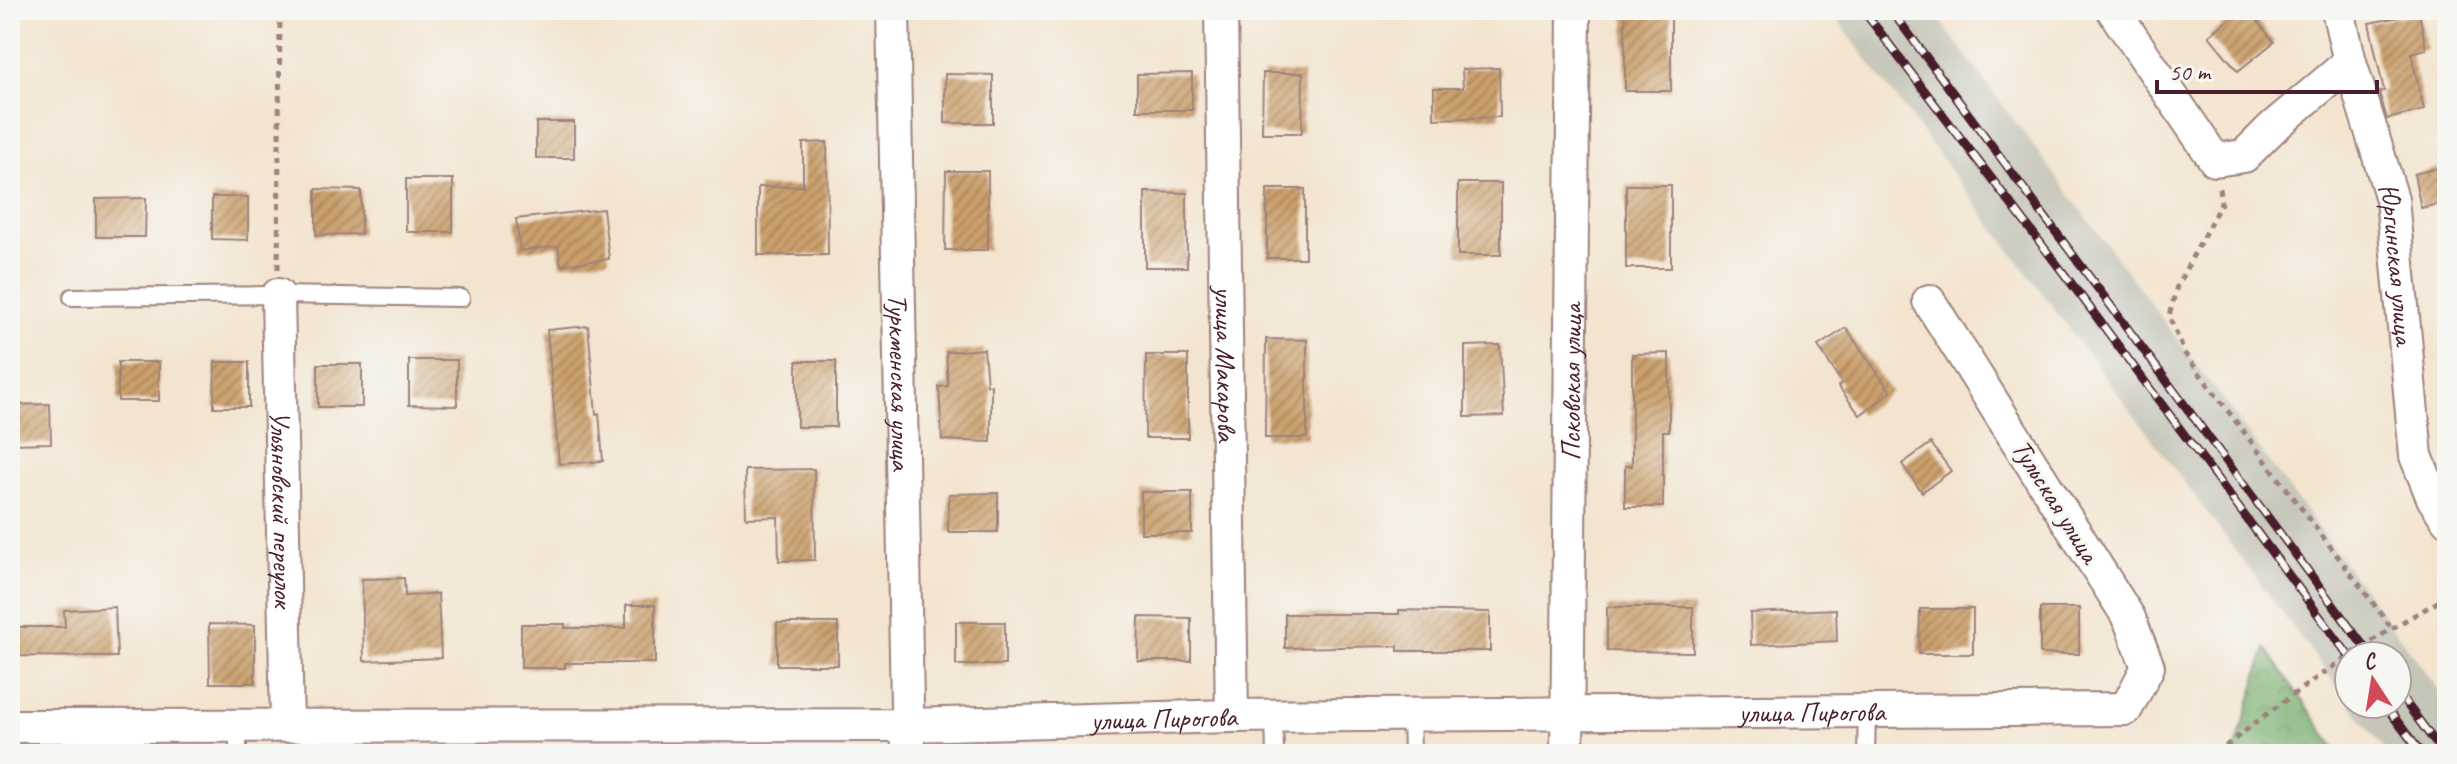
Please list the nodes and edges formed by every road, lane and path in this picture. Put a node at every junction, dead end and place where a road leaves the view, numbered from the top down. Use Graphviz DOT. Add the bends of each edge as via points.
graph roads {
  1 [pos="280,10"];
  2 [pos="893,10"];
  3 [pos="1221,10"];
  4 [pos="1574,10"];
  5 [pos="2113,10"];
  6 [pos="2338,10"];
  7 [pos="2350,62"];
  8 [pos="2215,160"];
  9 [pos="278,295"];
  10 [pos="72,297"];
  11 [pos="461,298"];
  12 [pos="1929,301"];
  13 [pos="2447,519"];
  14 [pos="2447,597"];
  15 [pos="2391,627"];
  16 [pos="2126,709"];
  17 [pos="1867,711"];
  18 [pos="1566,713"];
  19 [pos="1411,714"];
  20 [pos="1232,716"];
  21 [pos="1274,716"];
  22 [pos="287,724"];
  23 [pos="10,726"];
  24 [pos="238,739"];
  25 [pos="908,739"];
  26 [pos="1275,754"];
  27 [pos="1412,754"];
  28 [pos="1567,754"];
  29 [pos="1866,754"];
  30 [pos="2216,754"];
  1 -- 9 [label="path"];
  2 -- 25 [label="street, Туркменская улица"];
  3 -- 20 [label="street, улица Макарова"];
  4 -- 18 [label="street, Псковская улица"];
  5 -- 8 [label="street"];
  6 -- 7 [label="street, Юргинская улица"];
  7 -- 8 [label="street" via="2244,156"];
  7 -- 13 [label="street, Юргинская улица" via="2392,199 2416,456"];
  8 -- 15 [label="path" via="2221,203 2177,286 2169,316 2185,354"];
  9 -- 10 [label="lane"];
  9 -- 11 [label="lane"];
  9 -- 22 [label="street, Ульяновский переулок"];
  12 -- 16 [label="street, Тульская улица" via="2129,618 2148,667"];
  14 -- 15 [label="path"];
  15 -- 30 [label="path"];
  16 -- 17 [label="street, улица Пирогова"];
  17 -- 18 [label="street, улица Пирогова"];
  17 -- 29 [label="lane"];
  18 -- 19 [label="street, улица Пирогова"];
  18 -- 28 [label="street, Псковская улица"];
  19 -- 21 [label="street, улица Пирогова"];
  19 -- 27 [label="lane"];
  20 -- 21 [label="street, улица Пирогова"];
  20 -- 25 [label="street, улица Пирогова"];
  21 -- 26 [label="lane"];
  22 -- 24 [label="street, улица Пирогова"];
  22 -- 25 [label="street, улица Пирогова"];
  23 -- 24 [label="street, улица Пирогова"];
}
